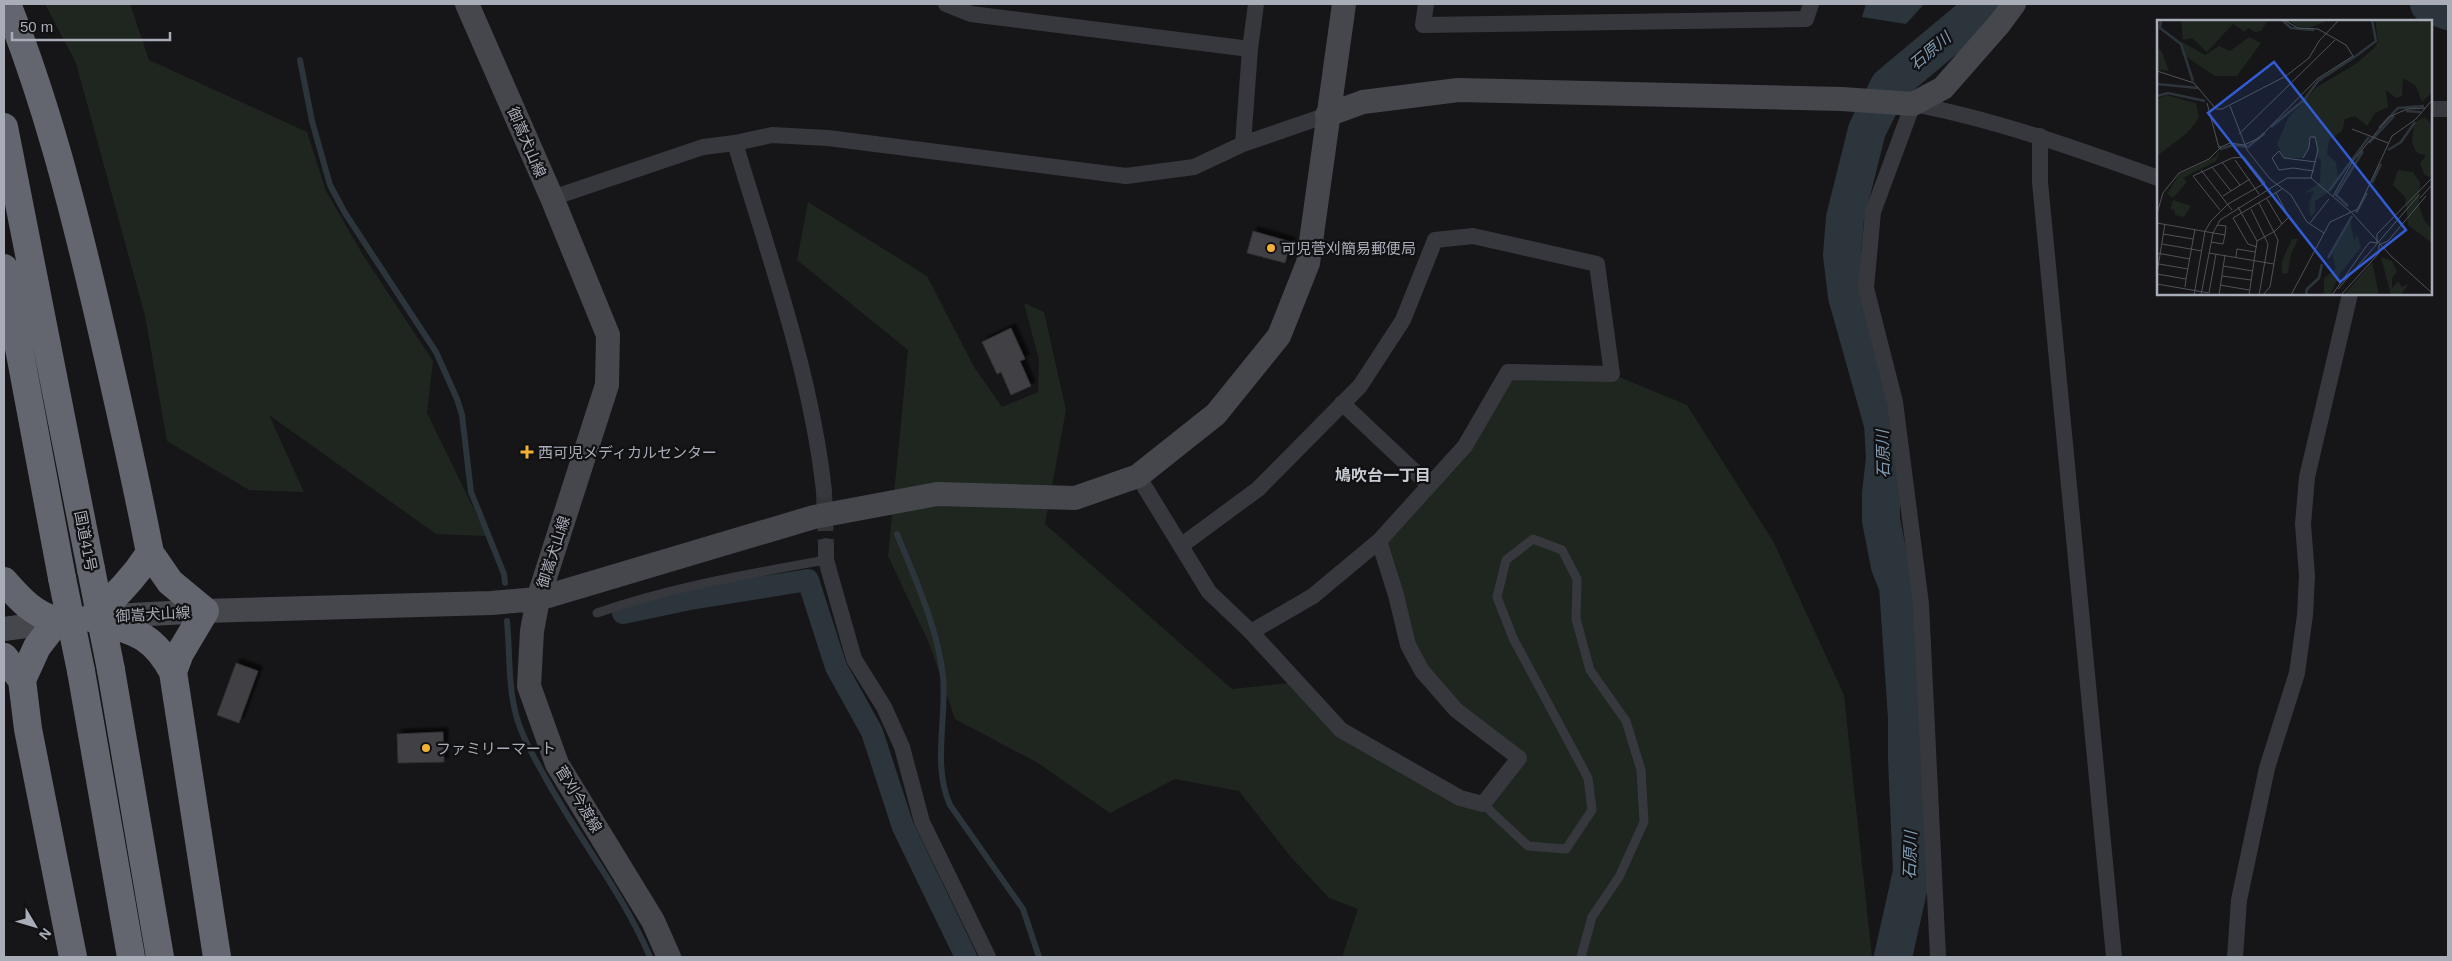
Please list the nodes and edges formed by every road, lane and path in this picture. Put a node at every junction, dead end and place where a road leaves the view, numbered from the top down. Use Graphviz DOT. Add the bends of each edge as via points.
graph roads {
  1 [pos="7,4"];
  2 [pos="468,4"];
  3 [pos="946,4"];
  4 [pos="1256,4"];
  5 [pos="1344,4"];
  6 [pos="1426,4"];
  7 [pos="1811,4"];
  8 [pos="2014,4"];
  9 [pos="1250,49"];
  10 [pos="1912,104"];
  11 [pos="2448,109"];
  12 [pos="2432,110"];
  13 [pos="1327,115"];
  14 [pos="4,127"];
  15 [pos="2040,136"];
  16 [pos="735,144"];
  17 [pos="1243,144"];
  18 [pos="2157,178"];
  19 [pos="552,198"];
  20 [pos="4,268"];
  21 [pos="2350,295"];
  22 [pos="1342,404"];
  23 [pos="1138,476"];
  24 [pos="1429,485"];
  25 [pos="824,491"];
  26 [pos="1379,541"];
  27 [pos="1182,545"];
  28 [pos="150,553"];
  29 [pos="826,553"];
  30 [pos="4,581"];
  31 [pos="538,599"];
  32 [pos="205,611"];
  33 [pos="597,613"];
  34 [pos="91,618"];
  35 [pos="57,621"];
  36 [pos="4,629"];
  37 [pos="1251,632"];
  38 [pos="4,657"];
  39 [pos="173,672"];
  40 [pos="22,680"];
  41 [pos="1483,804"];
  42 [pos="73,957"];
  43 [pos="131,957"];
  44 [pos="160,957"];
  45 [pos="217,957"];
  46 [pos="670,957"];
  47 [pos="988,957"];
  48 [pos="1581,957"];
  49 [pos="1938,957"];
  50 [pos="2114,957"];
  51 [pos="2235,957"];
  1 -- 28 [label="highway" via="42,99 73,207"];
  2 -- 19 [label="street, 御嵩犬山線"];
  3 -- 9 [label="street" via="971,14"];
  4 -- 9 [label="street"];
  5 -- 13 [label="street"];
  6 -- 7 [label="street" via="1423,25 1806,19"];
  8 -- 10 [label="street" via="1943,88"];
  9 -- 17 [label="street"];
  10 -- 13 [label="street" via="1842,99 1458,90 1363,102"];
  10 -- 15 [label="street" via="1963,114"];
  10 -- 49 [label="street" via="1873,212 1866,288 1895,402 1921,604"];
  11 -- 12 [label="street"];
  13 -- 17 [label="street"];
  13 -- 23 [label="street" via="1308,263 1279,336 1216,414"];
  14 -- 44 [label="highway, 国道41号, bridge" via="111,670"];
  15 -- 18 [label="street"];
  15 -- 50 [label="street" via="2040,182"];
  16 -- 17 [label="street" via="772,135 828,138 1126,176 1194,167"];
  16 -- 19 [label="street" via="703,147"];
  16 -- 25 [label="street" via="789,322 819,447"];
  19 -- 31 [label="street, 御嵩犬山線" via="608,335 607,385"];
  20 -- 43 [label="highway, 国道41号, bridge" via="81,671"];
  21 -- 51 [label="street" via="2307,477 2304,524 2307,576 2297,674 2267,768 2240,900"];
  22 -- 24 [label="street"];
  22 -- 24 [label="street" via="1360,386 1403,320 1435,240 1473,236 1597,264 1612,374 1508,372 1465,446"];
  22 -- 27 [label="street" via="1258,489"];
  23 -- 27 [label="street"];
  23 -- 31 [label="street" via="1075,498 937,494 814,517"];
  24 -- 26 [label="street"];
  26 -- 37 [label="street" via="1313,596"];
  26 -- 41 [label="street" via="1408,645 1422,671 1456,710 1519,758"];
  27 -- 37 [label="street" via="1209,592"];
  28 -- 32 [label="highway" via="170,582"];
  28 -- 34 [label="highway" via="127,585"];
  29 -- 33 [label="lane" via="647,596"];
  29 -- 47 [label="street" via="854,659 884,707 902,747 922,822"];
  30 -- 35 [label="highway" via="40,616"];
  31 -- 32 [label="street, 御嵩犬山線"];
  31 -- 46 [label="street, 菅刈今渡線" via="532,631 529,686 557,764 653,921"];
  32 -- 34 [label="street, 御嵩犬山線"];
  32 -- 39 [label="highway" via="180,653"];
  34 -- 35 [label="street, 御嵩犬山線"];
  34 -- 39 [label="highway" via="144,636 164,654"];
  35 -- 36 [label="street, 御嵩犬山線"];
  35 -- 40 [label="highway" via="37,647"];
  37 -- 41 [label="street" via="1341,730 1460,798"];
  38 -- 40 [label="highway"];
  39 -- 45 [label="highway"];
  40 -- 42 [label="highway" via="28,729"];
  41 -- 48 [label="lane" via="1528,846 1566,849 1592,810 1588,778 1513,638 1497,597 1506,560 1533,539 1562,550 1577,579 1576,619 1590,670 1626,721 1641,770 1644,822 1619,877 1592,917"];
}
